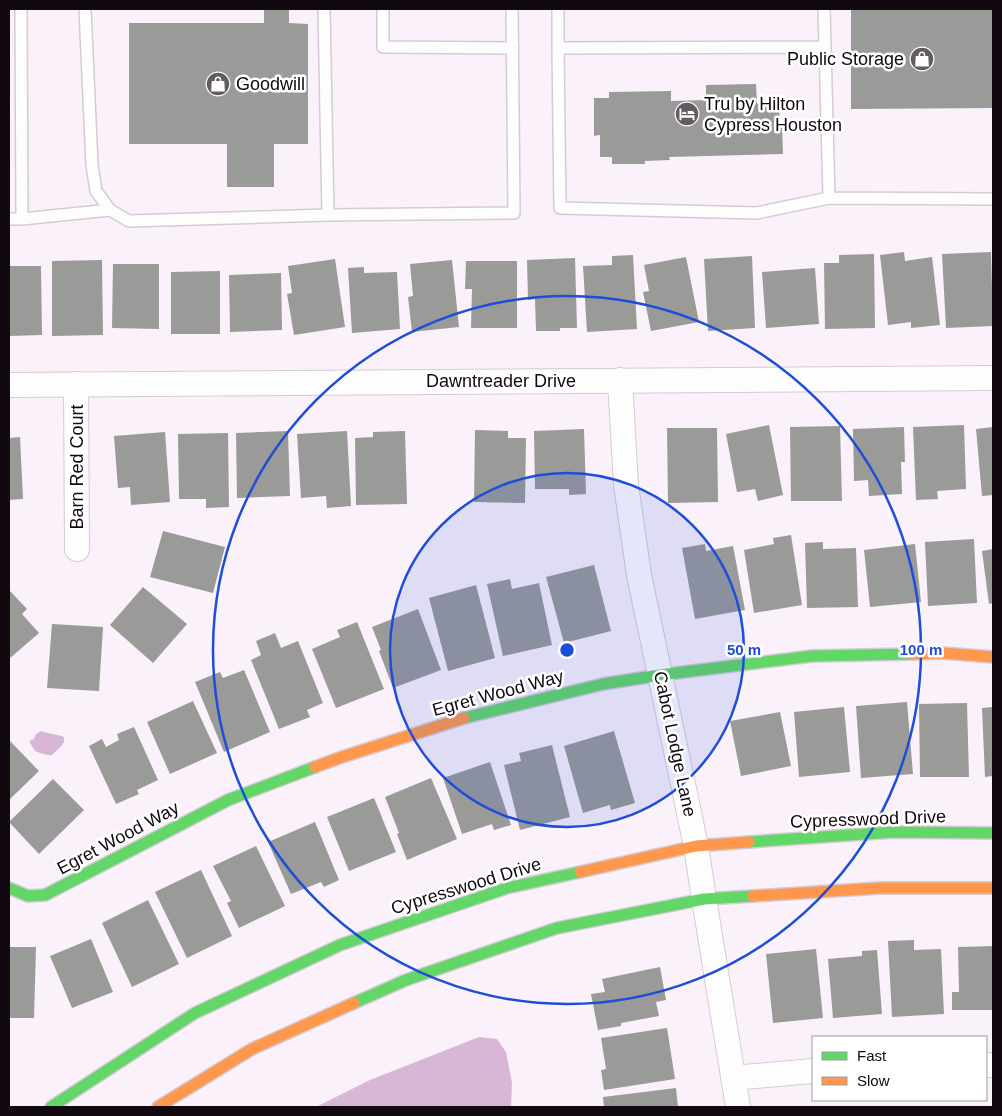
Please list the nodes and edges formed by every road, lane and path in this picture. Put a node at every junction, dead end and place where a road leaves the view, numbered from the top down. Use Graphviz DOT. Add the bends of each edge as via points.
graph roads {
  1 [pos="21,9"];
  2 [pos="85,9"];
  3 [pos="324,9"];
  4 [pos="384,9"];
  5 [pos="512,9"];
  6 [pos="558,9"];
  7 [pos="824,9"];
  8 [pos="825,47"];
  9 [pos="512,48"];
  10 [pos="558,48"];
  11 [pos="829,198"];
  12 [pos="993,199"];
  13 [pos="110,210"];
  14 [pos="328,215"];
  15 [pos="9,219"];
  16 [pos="22,219"];
  17 [pos="993,378"];
  18 [pos="620,380"];
  19 [pos="76,384"];
  20 [pos="9,385"];
  21 [pos="77,549"];
  22 [pos="993,657"];
  23 [pos="660,675"];
  24 [pos="993,833"];
  25 [pos="696,846"];
  26 [pos="9,888"];
  27 [pos="993,888"];
  28 [pos="704,899"];
  29 [pos="812,1071"];
  30 [pos="733,1078"];
  31 [pos="51,1107"];
  32 [pos="158,1107"];
  33 [pos="738,1107"];
  1 -- 16 [label="lane"];
  2 -- 13 [label="lane" via="92,165 96,191"];
  3 -- 14 [label="lane"];
  4 -- 9 [label="lane" via="383,47"];
  5 -- 9 [label="lane"];
  6 -- 10 [label="lane"];
  7 -- 8 [label="lane"];
  8 -- 10 [label="lane"];
  8 -- 11 [label="lane"];
  9 -- 14 [label="lane" via="514,213"];
  10 -- 11 [label="lane" via="560,208 757,213"];
  11 -- 12 [label="lane"];
  13 -- 14 [label="lane" via="129,221"];
  13 -- 16 [label="lane"];
  15 -- 16 [label="lane"];
  17 -- 18 [label="street, Dawntreader Drive"];
  18 -- 19 [label="street, Dawntreader Drive"];
  18 -- 23 [label="street, Cabot Lodge Lane" via="626,485 639,575"];
  19 -- 20 [label="street, Dawntreader Drive"];
  19 -- 21 [label="street, Barn Red Court"];
  22 -- 23 [label="main road, Egret Wood Way" via="942,653 812,656"];
  23 -- 25 [label="street, Cabot Lodge Lane"];
  23 -- 26 [label="main road, Egret Wood Way" via="603,684 474,715 342,757 228,800 45,895 28,896"];
  24 -- 25 [label="main road, Cypresswood Drive" via="894,832"];
  25 -- 28 [label="street, Cabot Lodge Lane"];
  25 -- 31 [label="main road, Cypresswood Drive" via="507,888 340,945 195,1013"];
  27 -- 28 [label="main road" via="880,888"];
  28 -- 30 [label="street, Cabot Lodge Lane"];
  28 -- 32 [label="main road" via="557,928 406,980 252,1049"];
  29 -- 30 [label="street"];
  30 -- 33 [label="street, Cabot Lodge Lane"];
}
